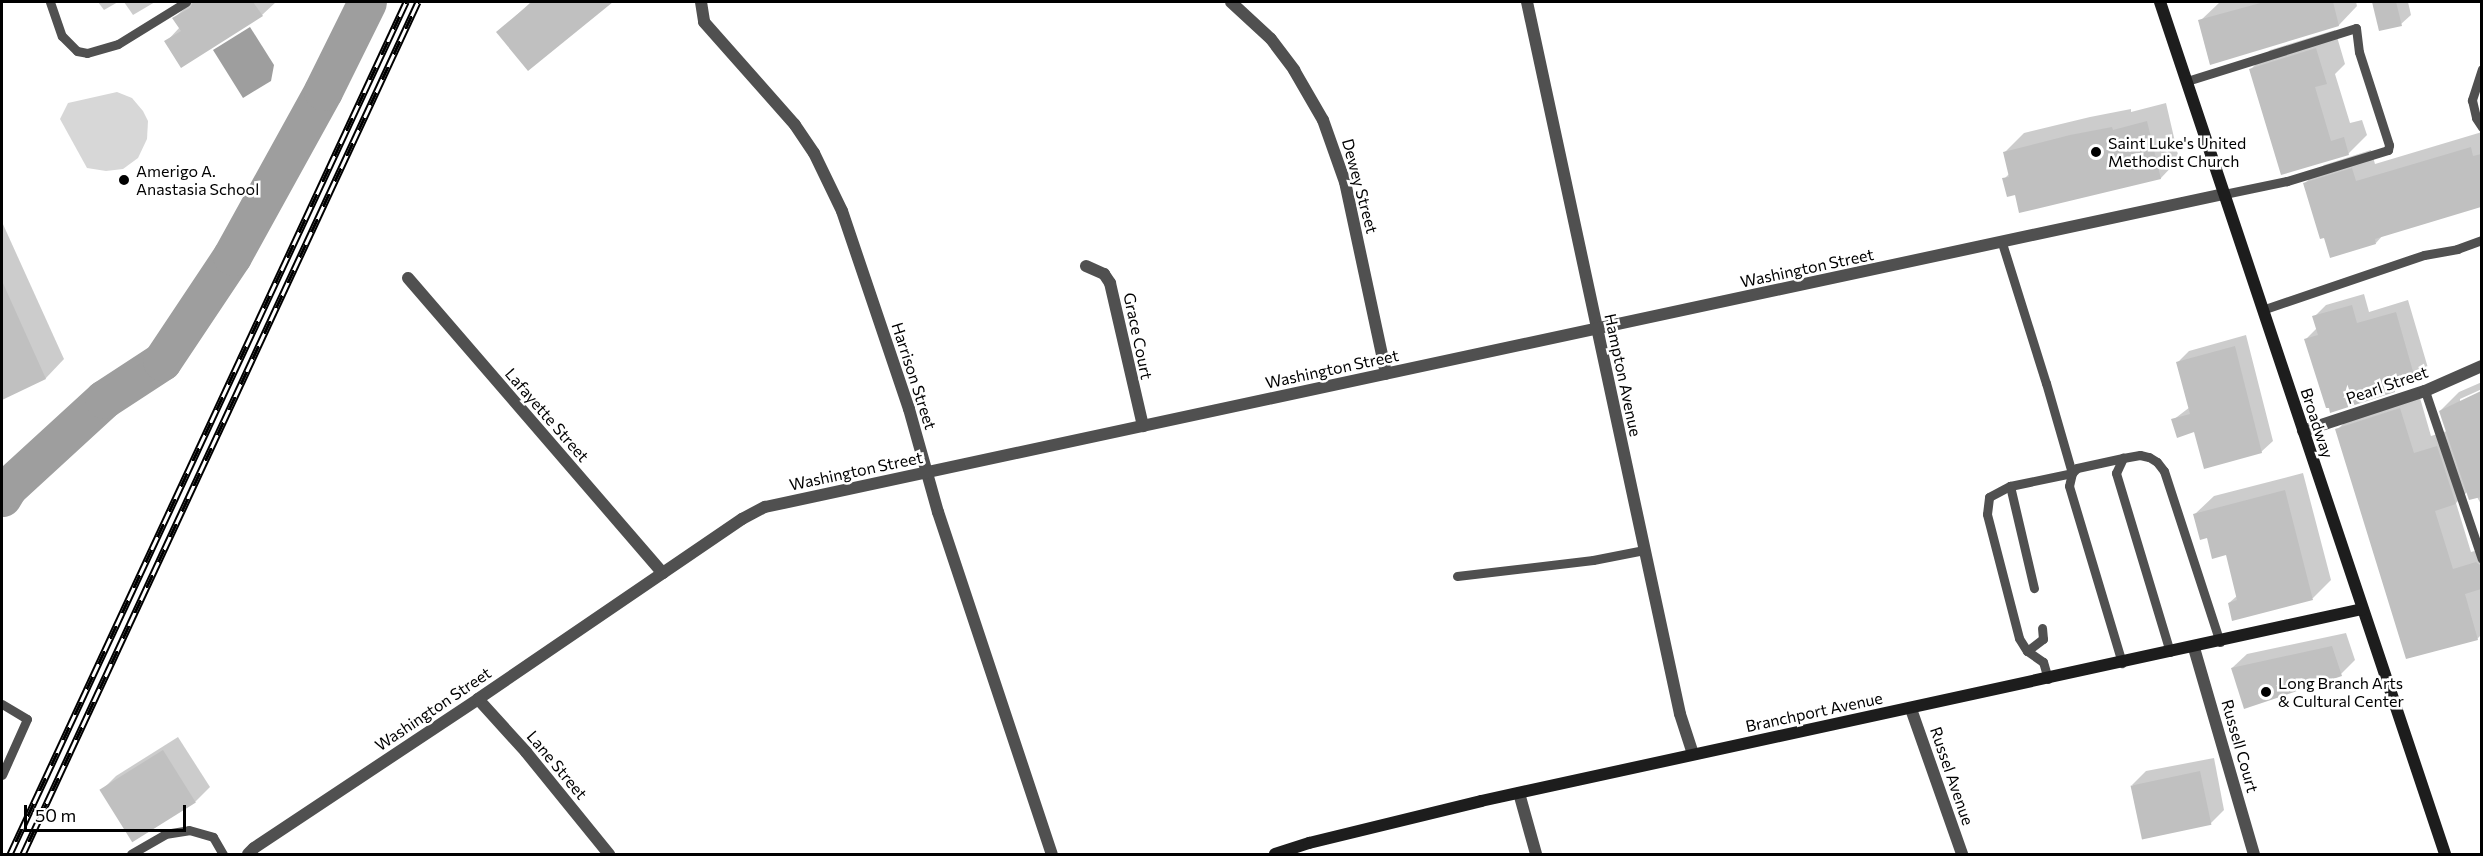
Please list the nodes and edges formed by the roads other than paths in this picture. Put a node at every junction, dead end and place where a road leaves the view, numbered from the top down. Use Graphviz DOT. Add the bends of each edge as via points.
graph roads {
  1 [pos="50,2"];
  2 [pos="186,2"];
  3 [pos="1231,2"];
  4 [pos="1527,2"];
  5 [pos="2160,2"];
  6 [pos="701,6"];
  7 [pos="2481,69"];
  8 [pos="2187,81"];
  9 [pos="2481,127"];
  10 [pos="2224,194"];
  11 [pos="2481,240"];
  12 [pos="2002,243"];
  13 [pos="1086,266"];
  14 [pos="408,278"];
  15 [pos="2262,310"];
  16 [pos="1596,329"];
  17 [pos="2481,366"];
  18 [pos="1386,374"];
  19 [pos="2425,391"];
  20 [pos="1143,426"];
  21 [pos="2303,431"];
  22 [pos="2123,458"];
  23 [pos="2103,462"];
  24 [pos="927,472"];
  25 [pos="2072,473"];
  26 [pos="2116,473"];
  27 [pos="2010,486"];
  28 [pos="1644,550"];
  29 [pos="2481,559"];
  30 [pos="663,573"];
  31 [pos="1457,576"];
  32 [pos="2034,588"];
  33 [pos="2362,609"];
  34 [pos="2042,628"];
  35 [pos="2220,642"];
  36 [pos="2194,648"];
  37 [pos="2027,651"];
  38 [pos="2170,652"];
  39 [pos="2122,663"];
  40 [pos="2048,679"];
  41 [pos="477,699"];
  42 [pos="2,704"];
  43 [pos="1911,709"];
  44 [pos="1693,754"];
  45 [pos="2,776"];
  46 [pos="1519,793"];
  47 [pos="253,852"];
  48 [pos="131,855"];
  49 [pos="224,855"];
  50 [pos="609,855"];
  51 [pos="1052,855"];
  52 [pos="1275,855"];
  53 [pos="1536,855"];
  54 [pos="1962,855"];
  55 [pos="2254,855"];
  56 [pos="2445,855"];
  1 -- 2 [label="lane" via="62,36 77,51 87,54 118,44"];
  3 -- 18 [label="street, Dewey Street" via="1271,39 1294,70 1327,130 1345,182"];
  4 -- 16 [label="street, Hampton Avenue"];
  5 -- 8 [label="street, Broadway"];
  6 -- 24 [label="street, Harrison Street" via="704,22 795,125 829,180"];
  7 -- 9 [label="lane" via="2472,100"];
  8 -- 10 [label="street, Broadway"];
  8 -- 10 [label="lane, Washington Street" via="2356,28 2359,52 2390,145 2385,151 2287,181"];
  10 -- 12 [label="street, Washington Street"];
  10 -- 15 [label="street, Broadway"];
  11 -- 15 [label="lane" via="2424,255"];
  12 -- 16 [label="street, Washington Street"];
  12 -- 25 [label="lane"];
  13 -- 20 [label="street, Grace Court" via="1104,274 1110,283"];
  14 -- 30 [label="street, Lafayette Street"];
  15 -- 21 [label="street, Broadway"];
  16 -- 18 [label="street, Washington Street"];
  16 -- 28 [label="street, Hampton Avenue"];
  17 -- 19 [label="street, Pearl Street"];
  18 -- 20 [label="street, Washington Street"];
  19 -- 21 [label="street, Pearl Street"];
  19 -- 29 [label="lane"];
  20 -- 24 [label="street, Washington Street"];
  21 -- 33 [label="street, Broadway"];
  22 -- 23 [label="lane"];
  22 -- 26 [label="lane"];
  22 -- 35 [label="lane" via="2140,454 2157,462 2164,471"];
  23 -- 25 [label="lane" via="2077,468"];
  23 -- 26 [label="lane"];
  24 -- 30 [label="street, Washington Street" via="765,507"];
  24 -- 51 [label="street, Harrison Street"];
  25 -- 27 [label="lane"];
  25 -- 39 [label="lane" via="2069,486"];
  26 -- 38 [label="lane"];
  27 -- 32 [label="lane"];
  27 -- 37 [label="lane" via="1989,496 1987,514 2019,638"];
  28 -- 31 [label="lane"];
  28 -- 44 [label="street, Hampton Avenue" via="1680,714"];
  30 -- 41 [label="street, Washington Street"];
  33 -- 35 [label="street, Branchport Avenue"];
  33 -- 56 [label="street, Broadway"];
  34 -- 37 [label="lane" via="2043,639"];
  35 -- 36 [label="street, Branchport Avenue"];
  36 -- 38 [label="street, Branchport Avenue"];
  36 -- 55 [label="street, Russell Court"];
  37 -- 40 [label="lane" via="2043,662"];
  38 -- 39 [label="street, Branchport Avenue"];
  39 -- 40 [label="street, Branchport Avenue"];
  40 -- 43 [label="street, Branchport Avenue"];
  41 -- 47 [label="street, Washington Street"];
  41 -- 50 [label="street, Lane Street" via="526,752"];
  42 -- 45 [label="lane" via="27,719"];
  43 -- 44 [label="street, Branchport Avenue"];
  43 -- 54 [label="street, Russel Avenue"];
  44 -- 46 [label="street, Branchport Avenue"];
  46 -- 52 [label="street, Branchport Avenue" via="1309,843"];
  46 -- 53 [label="street"];
  48 -- 49 [label="lane" via="165,834 189,830 213,837"];
}
